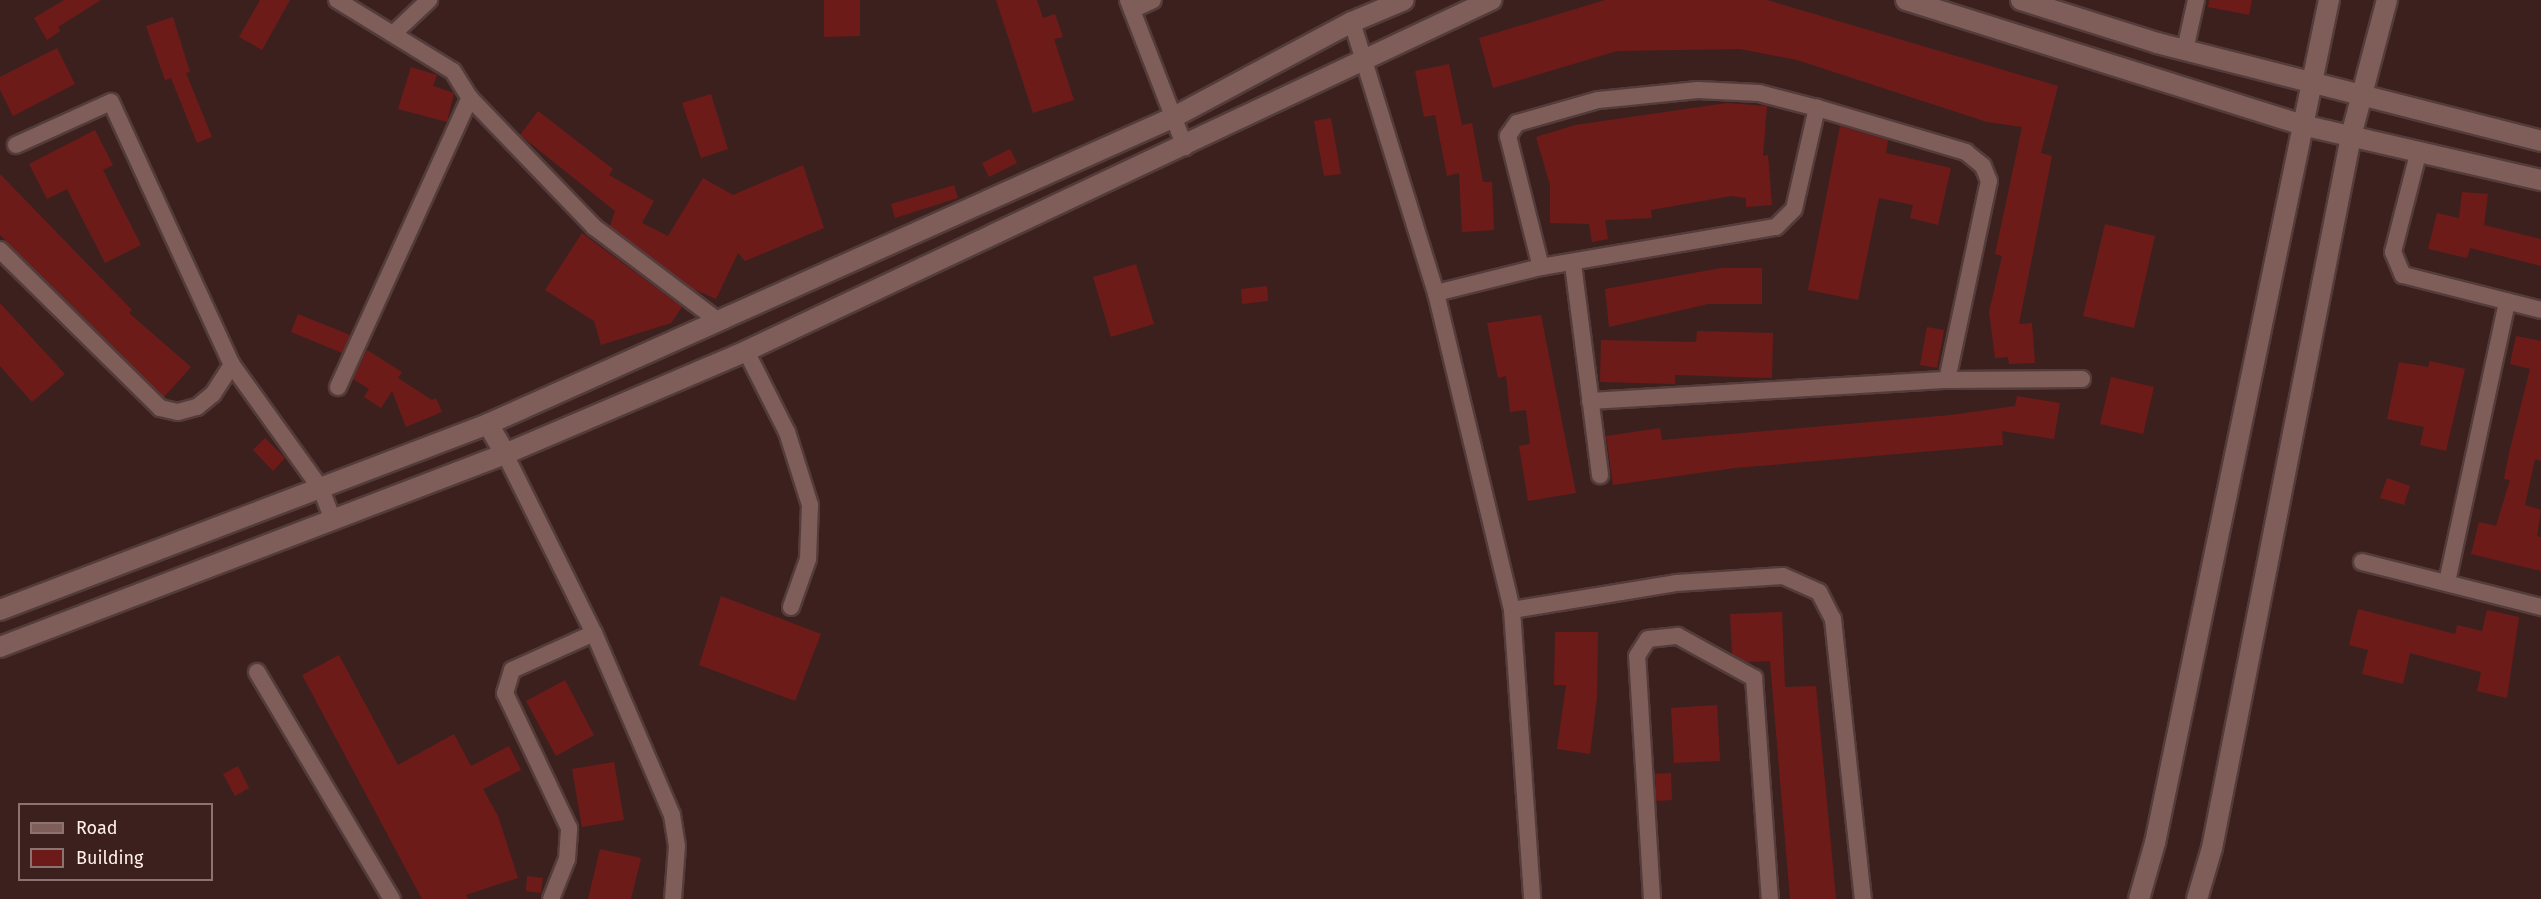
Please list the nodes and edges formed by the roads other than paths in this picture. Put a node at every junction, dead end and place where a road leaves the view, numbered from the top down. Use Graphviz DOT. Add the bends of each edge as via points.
graph roads {
  1 [pos="337,0"];
  2 [pos="429,0"];
  3 [pos="1152,0"];
  4 [pos="1404,0"];
  5 [pos="1491,0"];
  6 [pos="1906,0"];
  7 [pos="2021,0"];
  8 [pos="2196,0"];
  9 [pos="2330,0"];
  10 [pos="2387,0"];
  11 [pos="1130,5"];
  12 [pos="1352,22"];
  13 [pos="393,33"];
  14 [pos="2186,50"];
  15 [pos="1364,58"];
  16 [pos="2309,83"];
  17 [pos="2363,96"];
  18 [pos="470,98"];
  19 [pos="1817,108"];
  20 [pos="1173,118"];
  21 [pos="2301,125"];
  22 [pos="2351,136"];
  23 [pos="2541,141"];
  24 [pos="16,145"];
  25 [pos="1185,147"];
  26 [pos="2418,154"];
  27 [pos="2541,180"];
  28 [pos="0,250"];
  29 [pos="1573,264"];
  30 [pos="1541,267"];
  31 [pos="1436,293"];
  32 [pos="2507,301"];
  33 [pos="2541,310"];
  34 [pos="717,320"];
  35 [pos="746,351"];
  36 [pos="232,364"];
  37 [pos="2082,379"];
  38 [pos="1947,380"];
  39 [pos="338,387"];
  40 [pos="1590,401"];
  41 [pos="489,424"];
  42 [pos="505,454"];
  43 [pos="1600,475"];
  44 [pos="321,489"];
  45 [pos="333,520"];
  46 [pos="2362,562"];
  47 [pos="2447,582"];
  48 [pos="791,607"];
  49 [pos="2541,607"];
  50 [pos="0,610"];
  51 [pos="1512,610"];
  52 [pos="594,633"];
  53 [pos="0,647"];
  54 [pos="257,672"];
  55 [pos="392,899"];
  56 [pos="551,899"];
  57 [pos="673,899"];
  58 [pos="1532,899"];
  59 [pos="1652,899"];
  60 [pos="1770,899"];
  61 [pos="1863,899"];
  62 [pos="2139,899"];
  63 [pos="2197,899"];
  1 -- 13 [label="street"];
  2 -- 13 [label="street"];
  3 -- 11 [label="street"];
  4 -- 12 [label="street"];
  5 -- 15 [label="street"];
  6 -- 21 [label="street"];
  7 -- 14 [label="street"];
  8 -- 14 [label="street"];
  9 -- 16 [label="street"];
  10 -- 17 [label="street"];
  11 -- 20 [label="street"];
  12 -- 15 [label="street"];
  12 -- 20 [label="street"];
  13 -- 18 [label="street" via="453,71"];
  14 -- 16 [label="street"];
  15 -- 25 [label="street"];
  15 -- 31 [label="street"];
  16 -- 17 [label="street"];
  16 -- 21 [label="street"];
  17 -- 22 [label="street"];
  17 -- 23 [label="street"];
  18 -- 34 [label="street" via="594,228"];
  18 -- 39 [label="street"];
  19 -- 29 [label="street" via="1794,209 1776,227"];
  19 -- 30 [label="street" via="1759,93 1698,90 1598,100 1517,123 1508,136"];
  19 -- 38 [label="street" via="1966,152 1983,166 1989,181"];
  20 -- 25 [label="street"];
  20 -- 34 [label="street"];
  21 -- 22 [label="street"];
  21 -- 62 [label="street" via="2155,843"];
  22 -- 26 [label="street"];
  22 -- 63 [label="street" via="2212,848"];
  24 -- 36 [label="street" via="111,102"];
  25 -- 35 [label="street"];
  26 -- 27 [label="street"];
  26 -- 32 [label="street" via="2393,252 2397,265 2403,274 2422,282"];
  28 -- 36 [label="street" via="160,408 178,412 197,407 213,394"];
  29 -- 30 [label="street"];
  29 -- 40 [label="street"];
  30 -- 31 [label="street"];
  31 -- 51 [label="street"];
  32 -- 33 [label="street"];
  32 -- 47 [label="street"];
  34 -- 41 [label="street"];
  35 -- 42 [label="street"];
  35 -- 48 [label="street" via="787,432 810,505 808,559"];
  36 -- 44 [label="street"];
  37 -- 38 [label="street"];
  38 -- 40 [label="street"];
  40 -- 43 [label="street"];
  41 -- 42 [label="street"];
  41 -- 44 [label="street"];
  42 -- 45 [label="street"];
  42 -- 52 [label="street"];
  44 -- 45 [label="street"];
  44 -- 50 [label="street"];
  45 -- 53 [label="street"];
  46 -- 47 [label="street"];
  47 -- 49 [label="street"];
  51 -- 58 [label="street"];
  51 -- 61 [label="street" via="1676,583 1783,576 1819,592 1833,620"];
  52 -- 56 [label="street" via="512,670 505,693 569,828 567,859"];
  52 -- 57 [label="street" via="672,814 676,846"];
  54 -- 55 [label="street"];
  59 -- 60 [label="street" via="1637,656 1648,639 1678,636 1754,678"];
}
